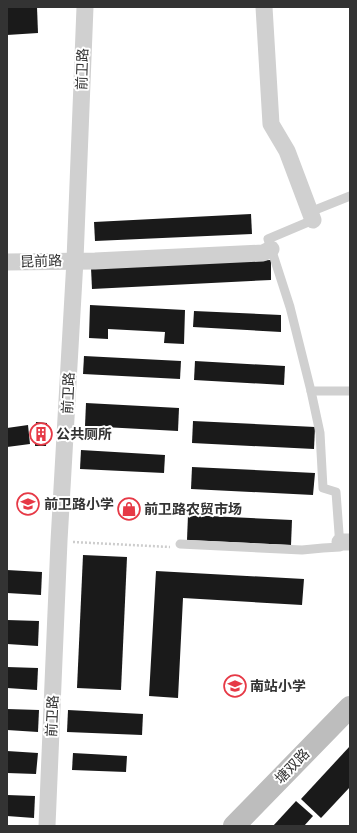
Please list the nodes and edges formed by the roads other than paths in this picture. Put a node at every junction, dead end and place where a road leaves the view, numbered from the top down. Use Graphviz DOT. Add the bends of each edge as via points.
graph roads {
  1 [pos="85,7"];
  2 [pos="264,7"];
  3 [pos="350,196"];
  4 [pos="311,216"];
  5 [pos="271,250"];
  6 [pos="75,260"];
  7 [pos="7,262"];
  8 [pos="350,391"];
  9 [pos="311,392"];
  10 [pos="345,542"];
  11 [pos="180,544"];
  12 [pos="350,707"];
  13 [pos="47,826"];
  14 [pos="234,826"];
  1 -- 6 [label="street, 前卫路"];
  2 -- 4 [label="street" via="271,124 287,151"];
  3 -- 4 [label="lane"];
  4 -- 5 [label="lane" via="268,239"];
  5 -- 6 [label="street, 昆前路" via="263,253"];
  5 -- 9 [label="lane" via="290,306"];
  6 -- 7 [label="street, 昆前路"];
  6 -- 13 [label="street, 前卫路" via="59,541"];
  8 -- 9 [label="lane"];
  9 -- 10 [label="lane" via="320,433 323,488 336,492"];
  10 -- 11 [label="lane" via="340,547 302,550"];
  12 -- 14 [label="street, 塘双路"];
}
